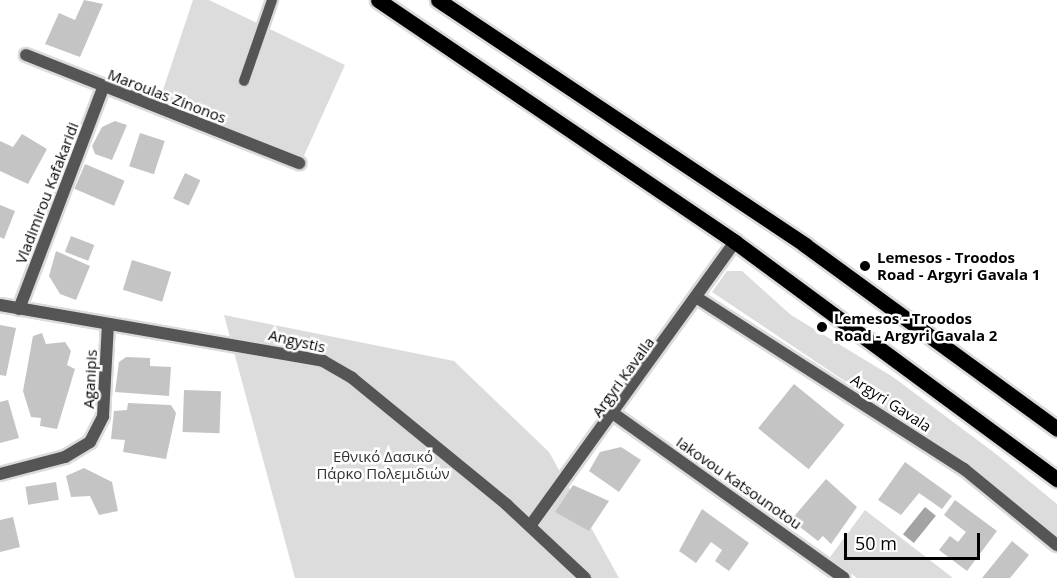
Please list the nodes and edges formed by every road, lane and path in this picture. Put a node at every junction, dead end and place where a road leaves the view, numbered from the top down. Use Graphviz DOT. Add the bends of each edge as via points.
graph roads {
  1 [pos="272,0"];
  2 [pos="378,0"];
  3 [pos="438,0"];
  4 [pos="26,55"];
  5 [pos="244,81"];
  6 [pos="103,88"];
  7 [pos="299,163"];
  8 [pos="735,242"];
  9 [pos="699,299"];
  10 [pos="0,305"];
  11 [pos="19,309"];
  12 [pos="108,325"];
  13 [pos="614,414"];
  14 [pos="1057,429"];
  15 [pos="0,474"];
  16 [pos="1057,479"];
  17 [pos="530,526"];
  18 [pos="1057,545"];
  19 [pos="585,578"];
  20 [pos="844,578"];
  1 -- 5 [label="lane"];
  2 -- 8 [label="main road"];
  3 -- 14 [label="main road" via="805,245"];
  4 -- 6 [label="street, Maroulas Zinonos"];
  6 -- 7 [label="street, Maroulas Zinonos"];
  6 -- 11 [label="street, Vladimirou Kafakaridi"];
  8 -- 9 [label="street, Argyri Kavalla"];
  8 -- 16 [label="main road"];
  9 -- 13 [label="street, Argyri Kavalla"];
  9 -- 18 [label="street, Argyri Gavala" via="964,469"];
  10 -- 11 [label="street, Angystis"];
  11 -- 12 [label="street, Angystis"];
  12 -- 15 [label="street, Aganipis" via="103,416 90,442 65,457"];
  12 -- 17 [label="street, Angystis" via="323,361 352,378"];
  13 -- 17 [label="street, Argyri Kavalla"];
  13 -- 20 [label="street, Iakovou Katsounotou"];
  17 -- 19 [label="street, Angystis"];
}
